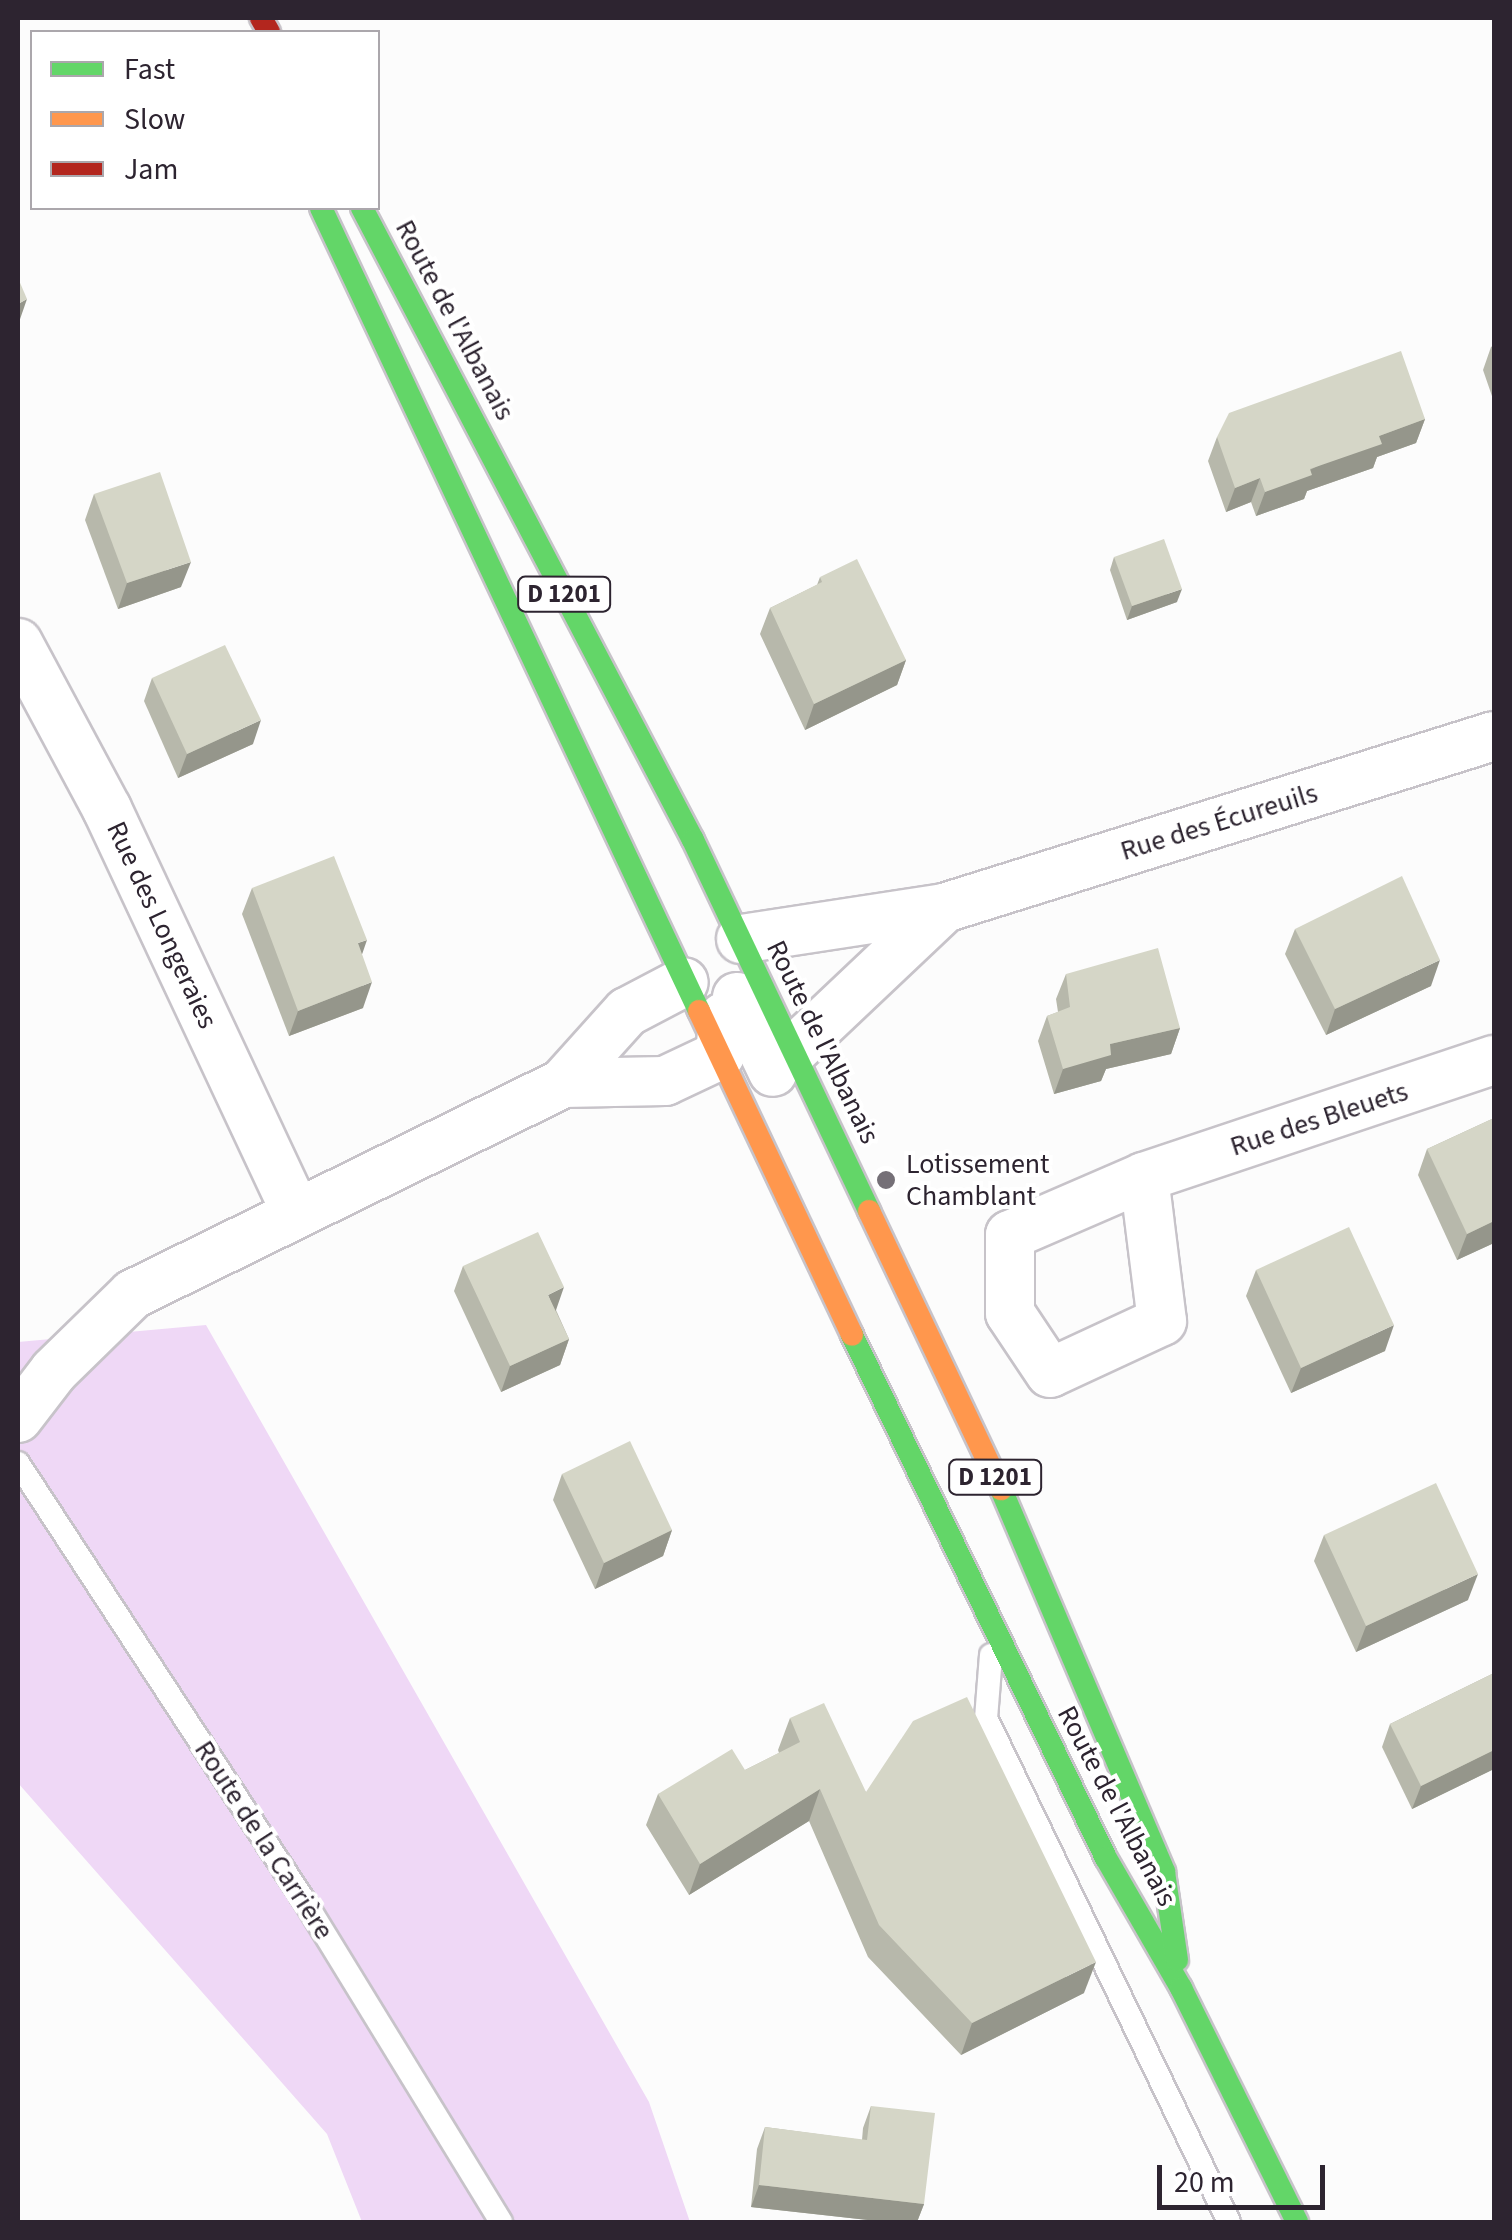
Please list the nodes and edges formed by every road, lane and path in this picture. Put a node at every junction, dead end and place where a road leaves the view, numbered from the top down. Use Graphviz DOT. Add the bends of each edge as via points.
graph roads {
  1 [pos="321,210"];
  2 [pos="363,210"];
  3 [pos="18,642"];
  4 [pos="552,700"];
  5 [pos="1494,736"];
  6 [pos="944,908"];
  7 [pos="740,940"];
  8 [pos="726,992"];
  9 [pos="794,1050"];
  10 [pos="720,1054"];
  11 [pos="1494,1060"];
  12 [pos="562,1083"];
  13 [pos="1144,1177"];
  14 [pos="296,1213"];
  15 [pos="920,1318"];
  16 [pos="18,1418"];
  17 [pos="18,1463"];
  18 [pos="993,1631"];
  19 [pos="1181,1988"];
  20 [pos="501,2222"];
  21 [pos="1229,2222"];
  22 [pos="1297,2222"];
  1 -- 4 [label="main road"];
  2 -- 7 [label="main road, Route de l'Albanais / D 1201" via="694,840"];
  3 -- 14 [label="street, Rue des Longeraies" via="107,809"];
  4 -- 8 [label="street" via="597,749"];
  5 -- 6 [label="street, Rue des Écureuils"];
  6 -- 7 [label="street, Rue des Écureuils"];
  6 -- 9 [label="street, Rue des Écureuils"];
  7 -- 8 [label="main road, Route de l'Albanais / D 1201"];
  8 -- 9 [label="main road, Route de l'Albanais / D 1201"];
  8 -- 10 [label="street"];
  8 -- 12 [label="street" via="627,1012"];
  8 -- 15 [label="street" via="858,1247"];
  9 -- 15 [label="main road, Route de l'Albanais / D 1201"];
  10 -- 12 [label="street" via="665,1081"];
  10 -- 18 [label="main road, Route de l'Albanais / D 1201"];
  11 -- 13 [label="street, Rue des Bleuets"];
  12 -- 14 [label="street"];
  14 -- 16 [label="street" via="133,1294 54,1371"];
  15 -- 19 [label="main road, Route de l'Albanais / D 1201" via="1009,1506 1164,1872"];
  17 -- 20 [label="lane, Route de la Carrière" via="306,1902"];
  18 -- 19 [label="main road, Route de l'Albanais / D 1201" via="1106,1858"];
  18 -- 21 [label="lane" via="986,1718"];
  19 -- 22 [label="main road, Route de l'Albanais / D 1201"];
}
